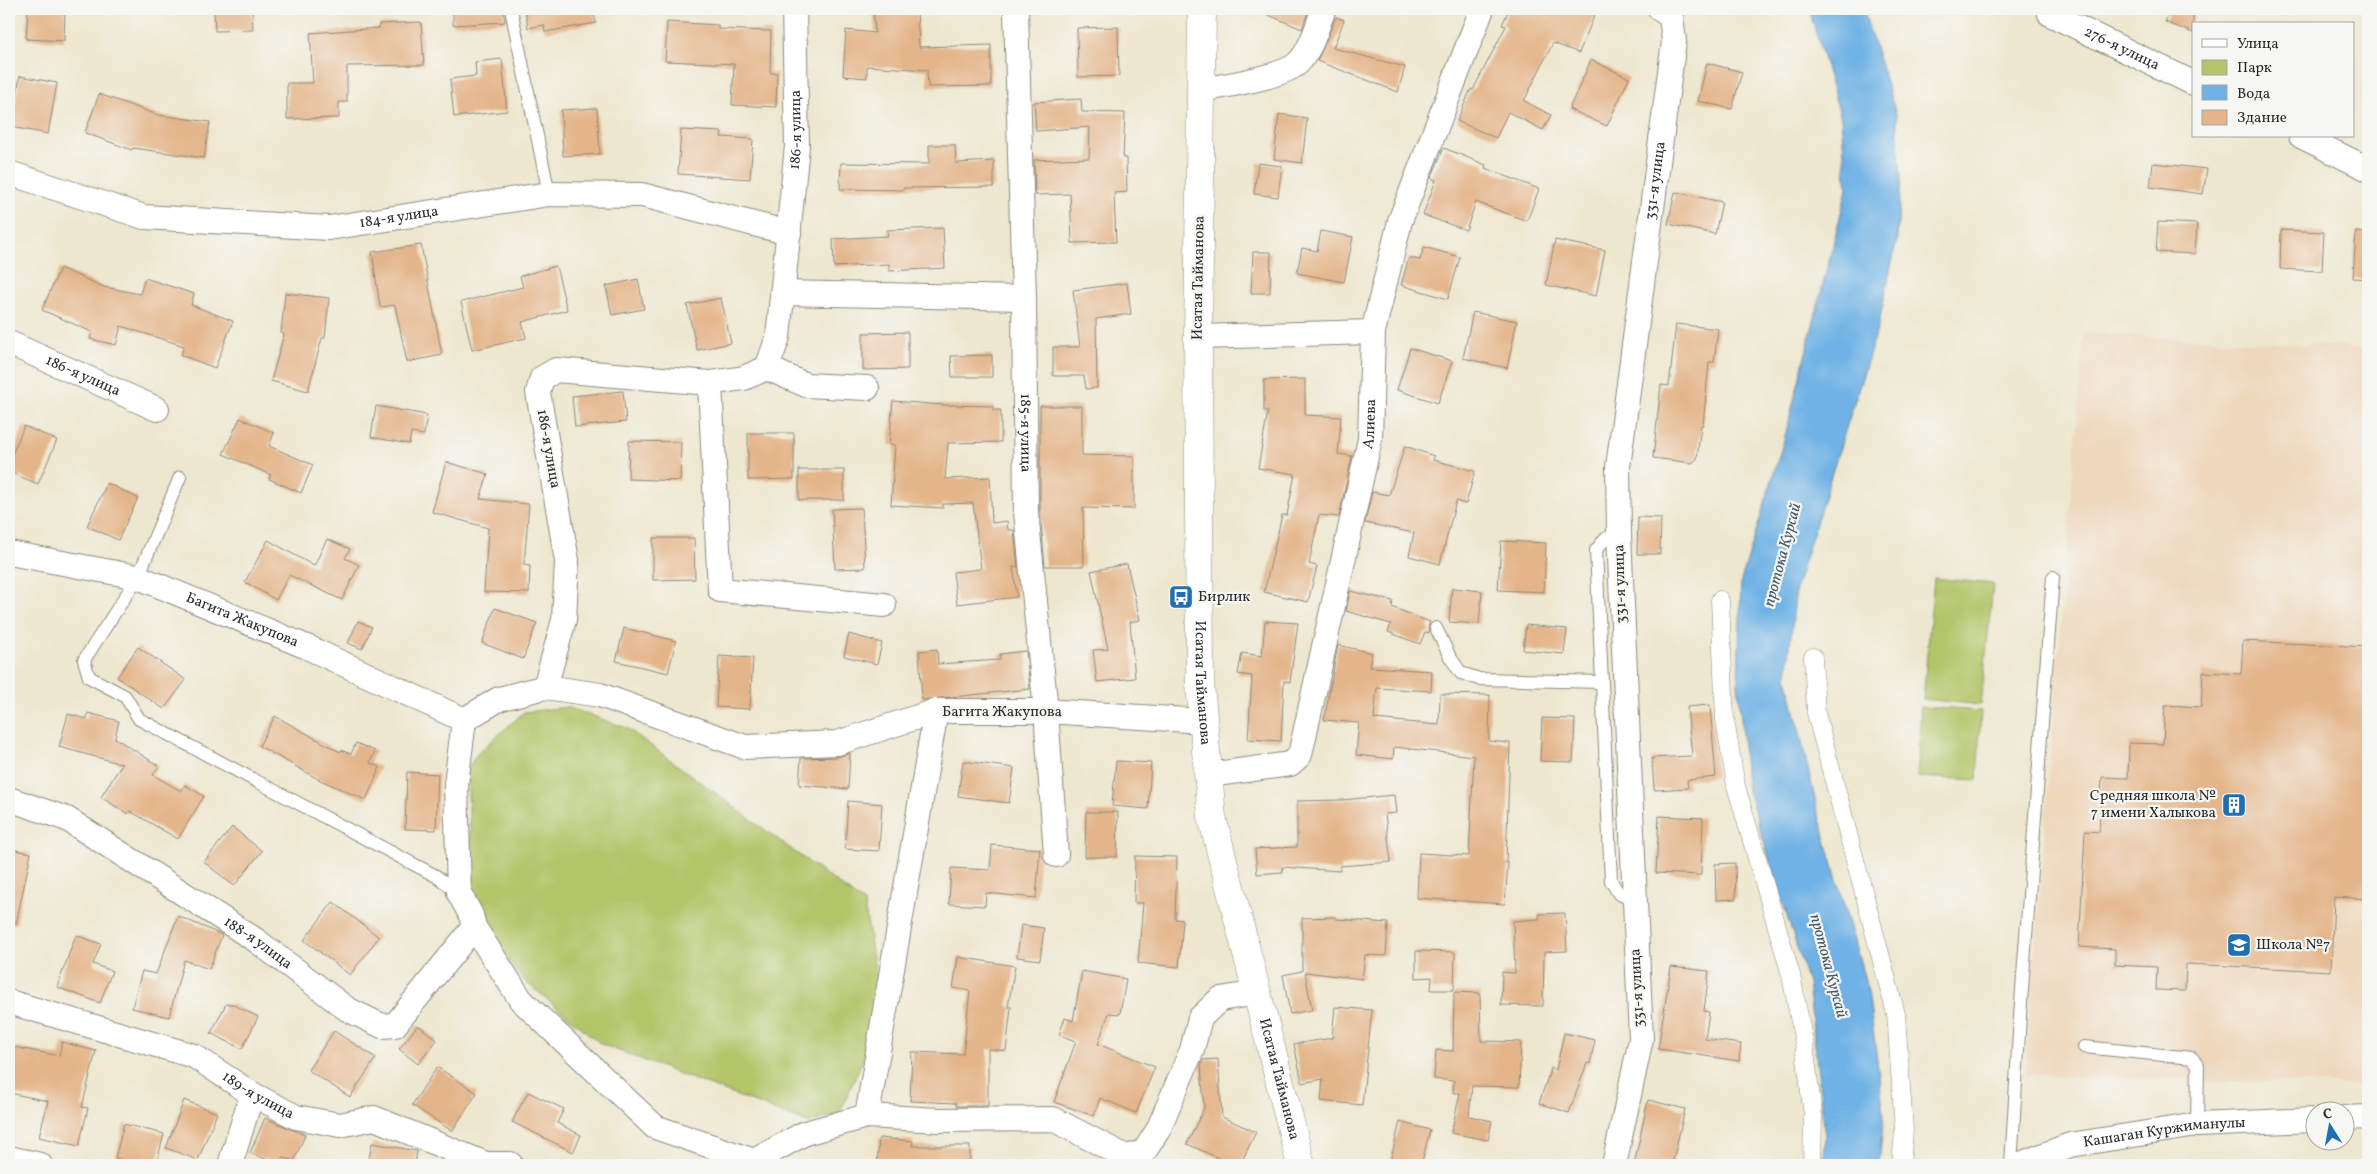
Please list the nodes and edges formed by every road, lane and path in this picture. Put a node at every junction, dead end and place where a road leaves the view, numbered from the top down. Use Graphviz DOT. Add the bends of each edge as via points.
graph roads {
  1 [pos="511,9"];
  2 [pos="794,9"];
  3 [pos="1016,9"];
  4 [pos="1202,9"];
  5 [pos="1324,9"];
  6 [pos="1482,9"];
  7 [pos="1660,9"];
  8 [pos="2051,11"];
  9 [pos="2192,83"];
  10 [pos="1201,90"];
  11 [pos="2305,138"];
  12 [pos="2368,169"];
  13 [pos="9,173"];
  14 [pos="549,194"];
  15 [pos="789,233"];
  16 [pos="782,293"];
  17 [pos="1024,298"];
  18 [pos="1373,332"];
  19 [pos="1198,337"];
  20 [pos="9,343"];
  21 [pos="767,368"];
  22 [pos="710,383"];
  23 [pos="866,388"];
  24 [pos="157,408"];
  25 [pos="180,477"];
  26 [pos="1618,534"];
  27 [pos="9,553"];
  28 [pos="138,577"];
  29 [pos="2052,577"];
  30 [pos="1720,600"];
  31 [pos="884,605"];
  32 [pos="1436,628"];
  33 [pos="1814,657"];
  34 [pos="1602,682"];
  35 [pos="545,687"];
  36 [pos="936,711"];
  37 [pos="1046,711"];
  38 [pos="464,720"];
  39 [pos="1203,721"];
  40 [pos="1615,724"];
  41 [pos="1208,775"];
  42 [pos="9,799"];
  43 [pos="1056,855"];
  44 [pos="459,893"];
  45 [pos="474,928"];
  46 [pos="1257,993"];
  47 [pos="9,1002"];
  48 [pos="2084,1047"];
  49 [pos="252,1094"];
  50 [pos="867,1116"];
  51 [pos="2368,1117"];
  52 [pos="2354,1118"];
  53 [pos="2304,1120"];
  54 [pos="2197,1125"];
  55 [pos="9,1158"];
  56 [pos="754,1163"];
  57 [pos="510,1164"];
  58 [pos="40,1165"];
  59 [pos="230,1165"];
  60 [pos="1301,1165"];
  61 [pos="1614,1165"];
  62 [pos="1812,1165"];
  63 [pos="1901,1165"];
  64 [pos="2011,1165"];
  65 [pos="2018,1165"];
  1 -- 14 [label="lane"];
  2 -- 15 [label="street, 186-я улица" via="797,146"];
  3 -- 17 [label="street, 185-я улица"];
  4 -- 10 [label="street, Исатая Тайманова"];
  5 -- 10 [label="street" via="1312,42 1298,62 1288,69"];
  6 -- 18 [label="street, Алиева" via="1400,221"];
  7 -- 26 [label="street, 331-я улица" via="1671,17 1674,41 1618,467"];
  8 -- 9 [label="street, 276-я улица"];
  10 -- 19 [label="street, Исатая Тайманова"];
  11 -- 12 [label="street"];
  13 -- 14 [label="street, 184-я улица" via="144,217 329,228"];
  14 -- 15 [label="street, 184-я улица" via="642,194"];
  15 -- 16 [label="street, 186-я улица"];
  16 -- 17 [label="street"];
  16 -- 21 [label="street, 186-я улица" via="778,337"];
  17 -- 37 [label="street, 185-я улица" via="1026,512"];
  18 -- 19 [label="street"];
  18 -- 41 [label="street, Алиева" via="1370,439 1300,755 1290,764"];
  19 -- 39 [label="street, Исатая Тайманова" via="1200,684"];
  20 -- 24 [label="street, 186-я улица"];
  21 -- 22 [label="street, 186-я улица" via="744,378"];
  21 -- 23 [label="street" via="806,385"];
  22 -- 31 [label="street" via="720,590"];
  22 -- 35 [label="street, 186-я улица" via="556,370 542,378 538,392 567,561 564,620"];
  25 -- 28 [label="lane"];
  26 -- 34 [label="lane" via="1605,539 1596,550"];
  26 -- 40 [label="street, 331-я улица"];
  27 -- 28 [label="street, Багита Жакупова"];
  28 -- 38 [label="street, Багита Жакупова" via="307,647"];
  28 -- 44 [label="lane" via="84,660 89,677 125,696 139,719 436,876"];
  29 -- 64 [label="lane"];
  30 -- 62 [label="street" via="1725,720 1736,786 1791,975 1812,1107"];
  32 -- 34 [label="lane" via="1461,673 1479,679"];
  33 -- 63 [label="street" via="1816,713 1896,1014 1904,1130"];
  34 -- 40 [label="lane"];
  35 -- 36 [label="street, Багита Жакупова" via="600,695 745,747 837,743"];
  35 -- 38 [label="street" via="499,699"];
  36 -- 37 [label="street, Багита Жакупова"];
  36 -- 50 [label="street"];
  37 -- 39 [label="street, Багита Жакупова"];
  37 -- 43 [label="street, 185-я улица"];
  38 -- 44 [label="street" via="456,784"];
  39 -- 41 [label="street, Исатая Тайманова"];
  40 -- 61 [label="street, 331-я улица" via="1634,900 1641,1039"];
  41 -- 46 [label="street, Исатая Тайманова" via="1212,817"];
  42 -- 45 [label="street, 188-я улица" via="67,819 257,941 347,1009 382,1026 395,1025"];
  44 -- 45 [label="street"];
  45 -- 56 [label="street" via="521,1000 655,1127"];
  46 -- 50 [label="street" via="1220,998 1200,1018 1192,1050 1158,1130 1144,1152 1126,1157 1053,1119 939,1120"];
  46 -- 60 [label="street, Исатая Тайманова"];
  47 -- 49 [label="street, 189-я улица" via="194,1056"];
  48 -- 54 [label="lane" via="2192,1058 2198,1065"];
  49 -- 57 [label="street, 189-я улица" via="296,1117 340,1125 374,1118 486,1164"];
  49 -- 59 [label="street"];
  50 -- 56 [label="street" via="805,1133"];
  51 -- 52 [label="street"];
  53 -- 54 [label="street, Кашаган Куржиманулы"];
  54 -- 65 [label="street, Кашаган Куржиманулы" via="2070,1145"];
  55 -- 58 [label="street"];
}
